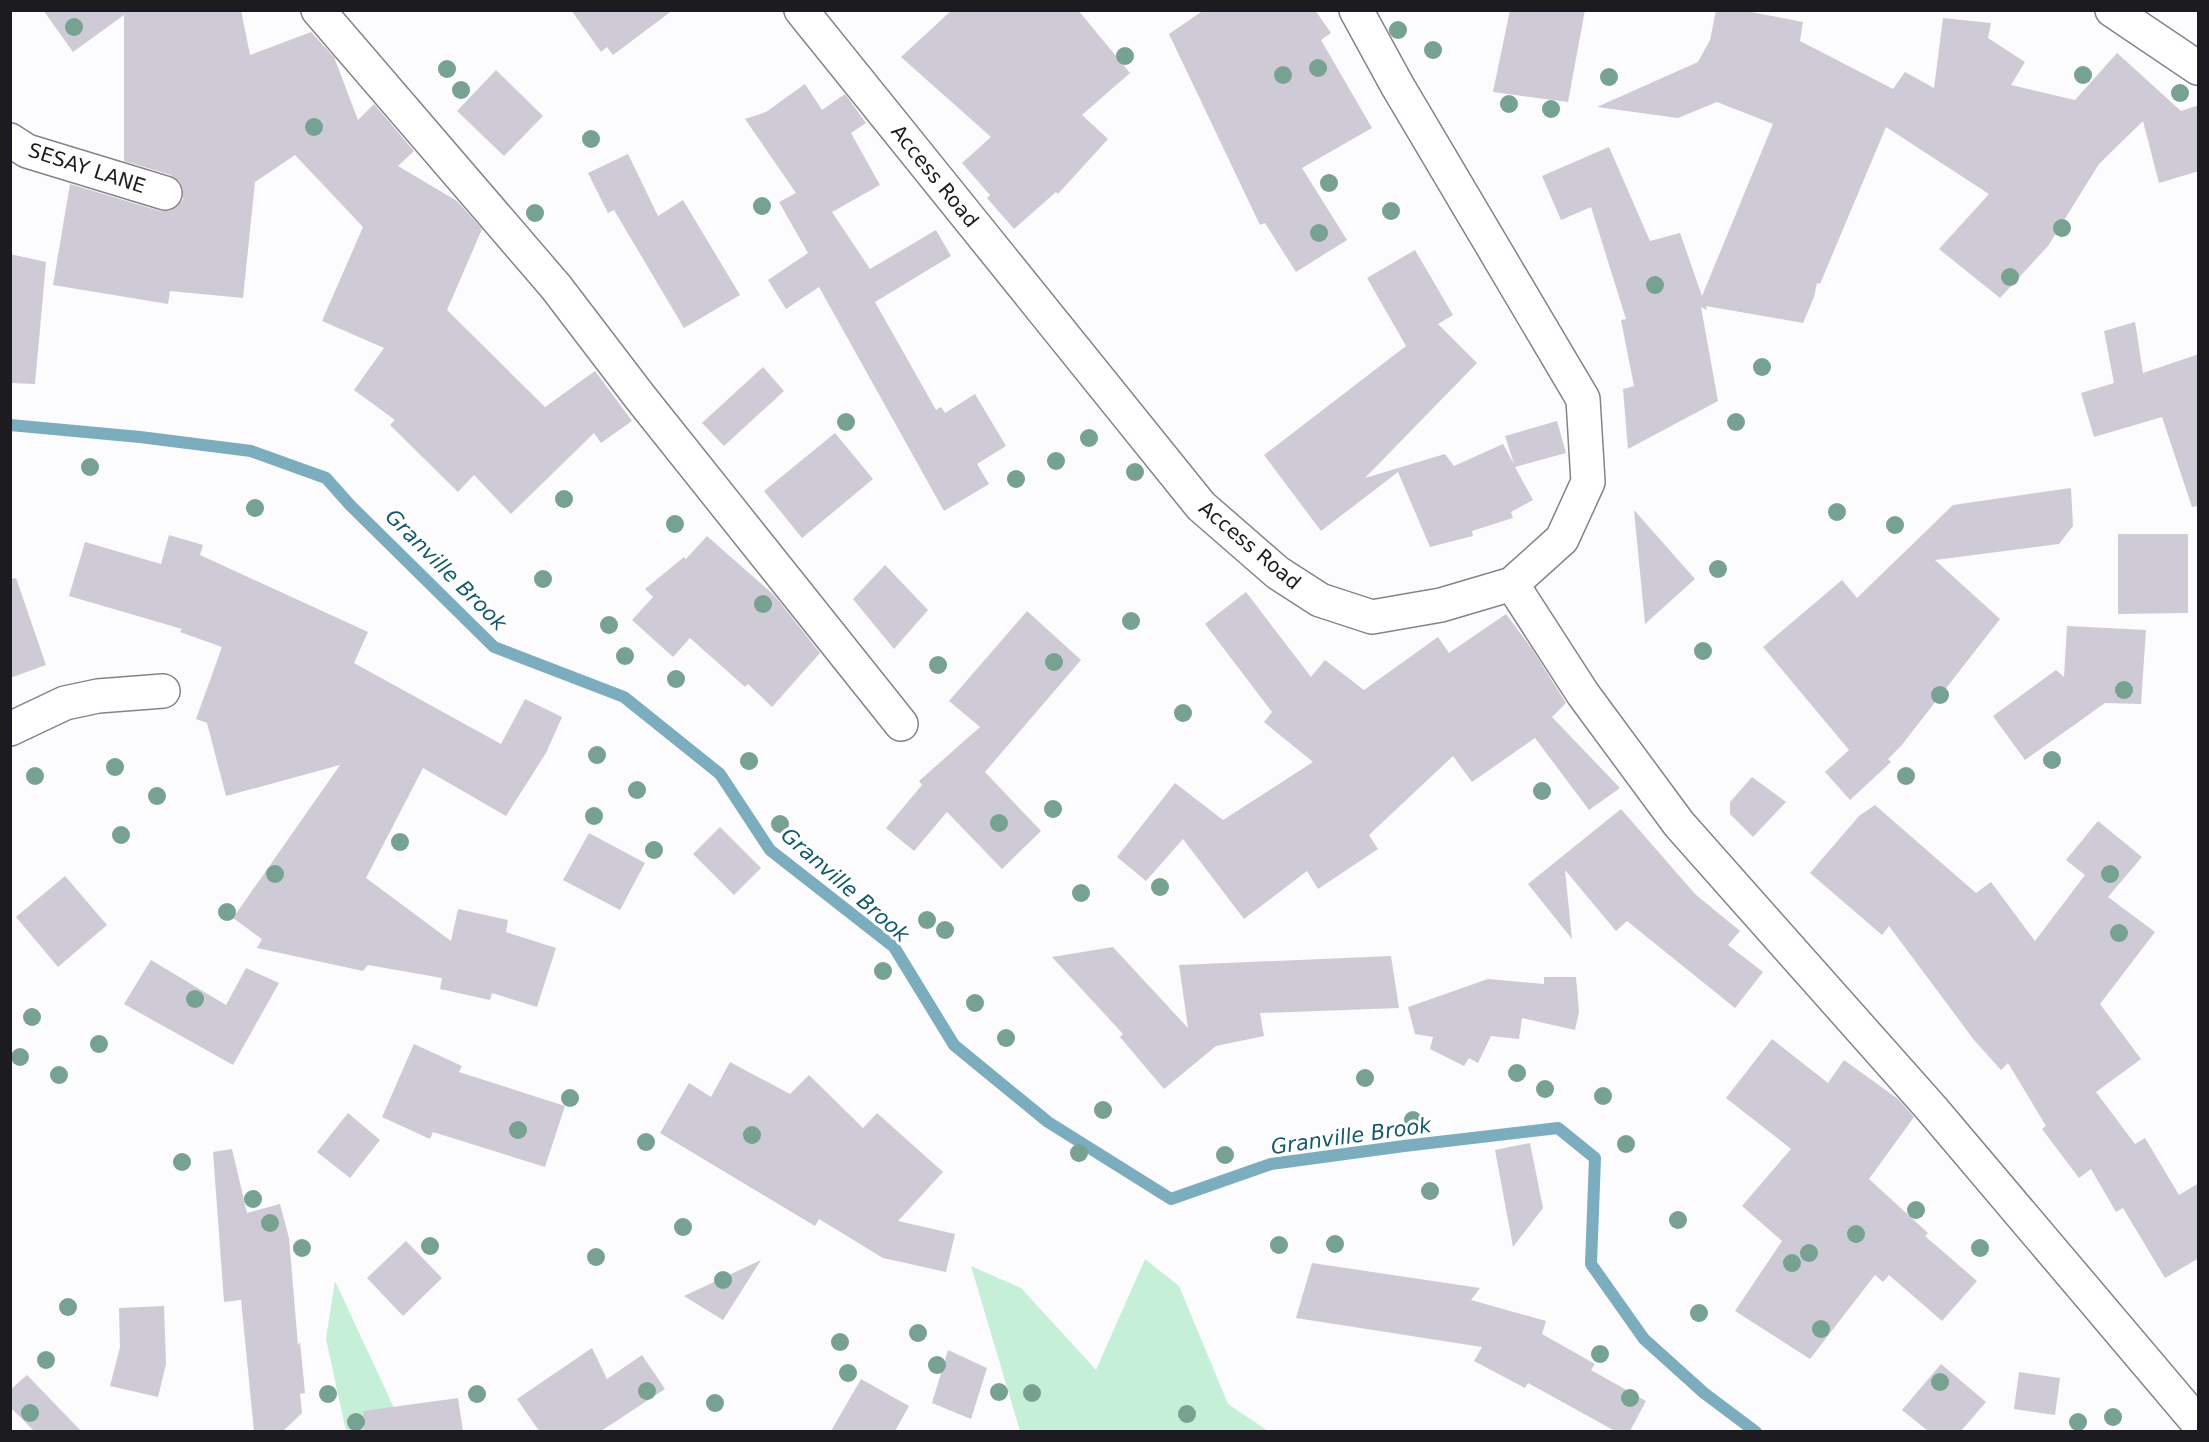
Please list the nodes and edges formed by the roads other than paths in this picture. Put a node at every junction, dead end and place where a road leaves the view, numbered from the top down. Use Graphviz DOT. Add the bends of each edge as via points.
graph roads {
  1 [pos="318,10"];
  2 [pos="801,10"];
  3 [pos="1356,10"];
  4 [pos="2112,10"];
  5 [pos="2199,68"];
  6 [pos="10,140"];
  7 [pos="165,193"];
  8 [pos="1512,584"];
  9 [pos="163,691"];
  10 [pos="901,724"];
  11 [pos="10,729"];
  12 [pos="2199,1423"];
  1 -- 10 [label="street" via="556,287"];
  2 -- 8 [label="street, Access Road" via="1201,506 1278,573 1320,600 1372,617 1441,605"];
  3 -- 8 [label="street, Access Road" via="1583,399 1588,482 1562,539"];
  4 -- 5 [label="street"];
  6 -- 7 [label="street, SESAY LANE" via="27,151"];
  8 -- 12 [label="street" via="1583,694 1679,824 1932,1109"];
  9 -- 11 [label="street" via="65,703"];
}
